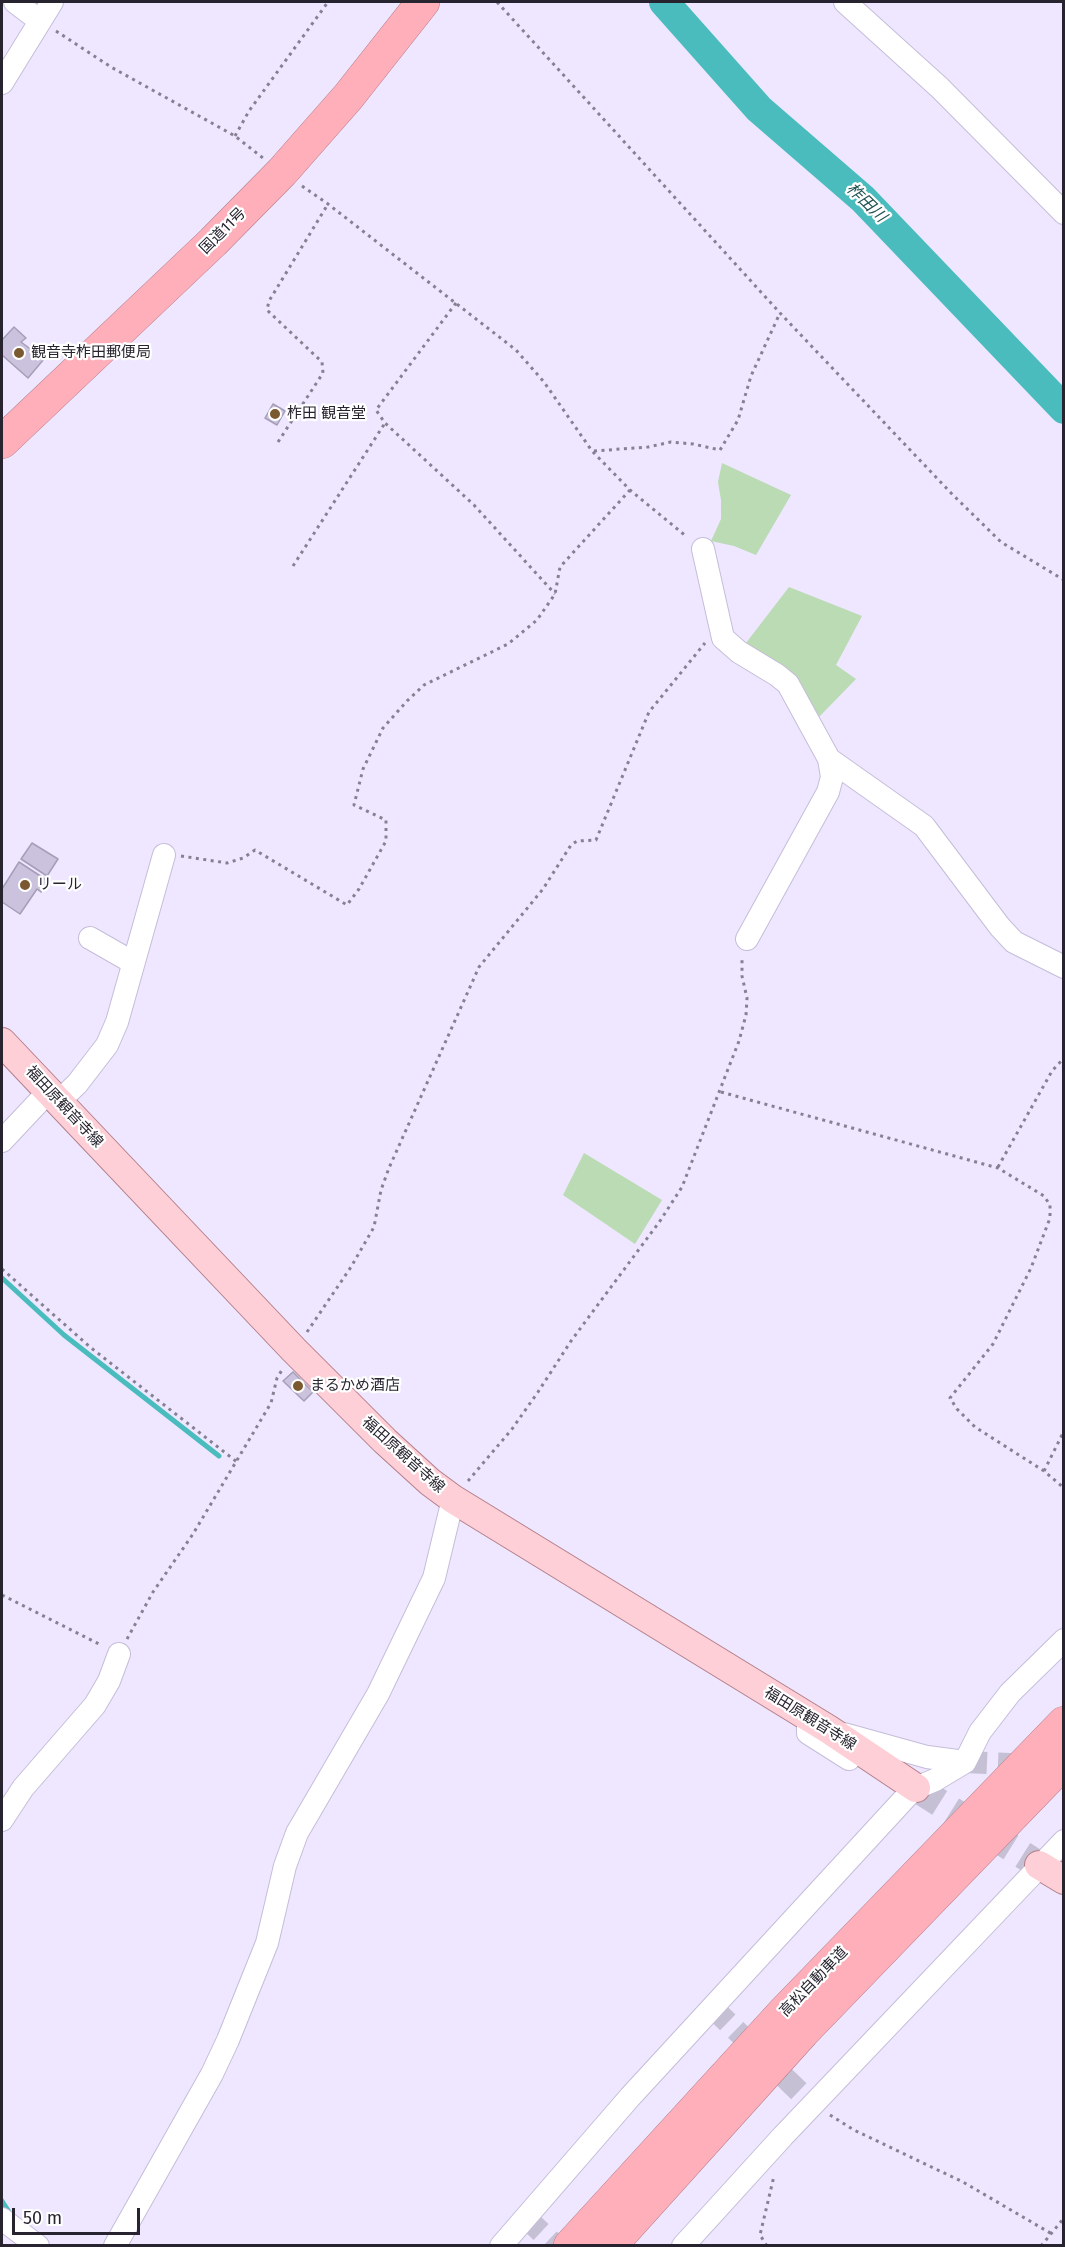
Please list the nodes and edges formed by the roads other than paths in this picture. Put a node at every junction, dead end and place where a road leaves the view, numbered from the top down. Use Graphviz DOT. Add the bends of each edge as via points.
graph roads {
  1 [pos="15,2"];
  2 [pos="52,2"];
  3 [pos="423,2"];
  4 [pos="845,2"];
  5 [pos="39,21"];
  6 [pos="2,83"];
  7 [pos="1064,213"];
  8 [pos="2,442"];
  9 [pos="703,549"];
  10 [pos="829,759"];
  11 [pos="164,855"];
  12 [pos="90,938"];
  13 [pos="747,939"];
  14 [pos="132,962"];
  15 [pos="1064,967"];
  16 [pos="2,1042"];
  17 [pos="54,1096"];
  18 [pos="2,1141"];
  19 [pos="453,1499"];
  20 [pos="1064,1640"];
  21 [pos="119,1654"];
  22 [pos="818,1723"];
  23 [pos="1064,1723"];
  24 [pos="965,1762"];
  25 [pos="1064,1762"];
  26 [pos="911,1792"];
  27 [pos="2,1820"];
  28 [pos="1064,1841"];
  29 [pos="1039,1865"];
  30 [pos="1064,1880"];
  31 [pos="2,2218"];
  32 [pos="38,2246"];
  33 [pos="115,2246"];
  34 [pos="501,2246"];
  35 [pos="570,2246"];
  36 [pos="610,2246"];
  37 [pos="683,2246"];
  1 -- 5 [label="street"];
  2 -- 5 [label="street"];
  3 -- 8 [label="highway, 国道11号" via="282,172"];
  4 -- 7 [label="street" via="940,88"];
  5 -- 6 [label="street"];
  9 -- 10 [label="street" via="723,638 788,684"];
  10 -- 13 [label="street" via="832,777 828,792"];
  10 -- 15 [label="street" via="924,826 1014,942"];
  11 -- 14 [label="street"];
  12 -- 14 [label="street"];
  14 -- 17 [label="street" via="107,1045 77,1084"];
  16 -- 17 [label="main road, 福田原観音寺線"];
  17 -- 18 [label="street"];
  17 -- 19 [label="main road, 福田原観音寺線" via="294,1350 385,1441"];
  19 -- 22 [label="main road, 福田原観音寺線"];
  19 -- 33 [label="street" via="434,1578 378,1694 297,1833 267,1943 228,2040"];
  20 -- 24 [label="street" via="1010,1693 980,1732"];
  21 -- 27 [label="street" via="95,1705 23,1788"];
  22 -- 24 [label="street" via="927,1757"];
  22 -- 26 [label="main road, 福田原観音寺線"];
  23 -- 35 [label="highway, 高松自動車道" via="785,2011"];
  24 -- 26 [label="street"];
  25 -- 36 [label="highway, 高松自動車道" via="803,2032"];
  26 -- 34 [label="street" via="630,2097"];
  28 -- 29 [label="street"];
  29 -- 30 [label="main road"];
  29 -- 37 [label="street"];
  31 -- 32 [label="street"];
}
